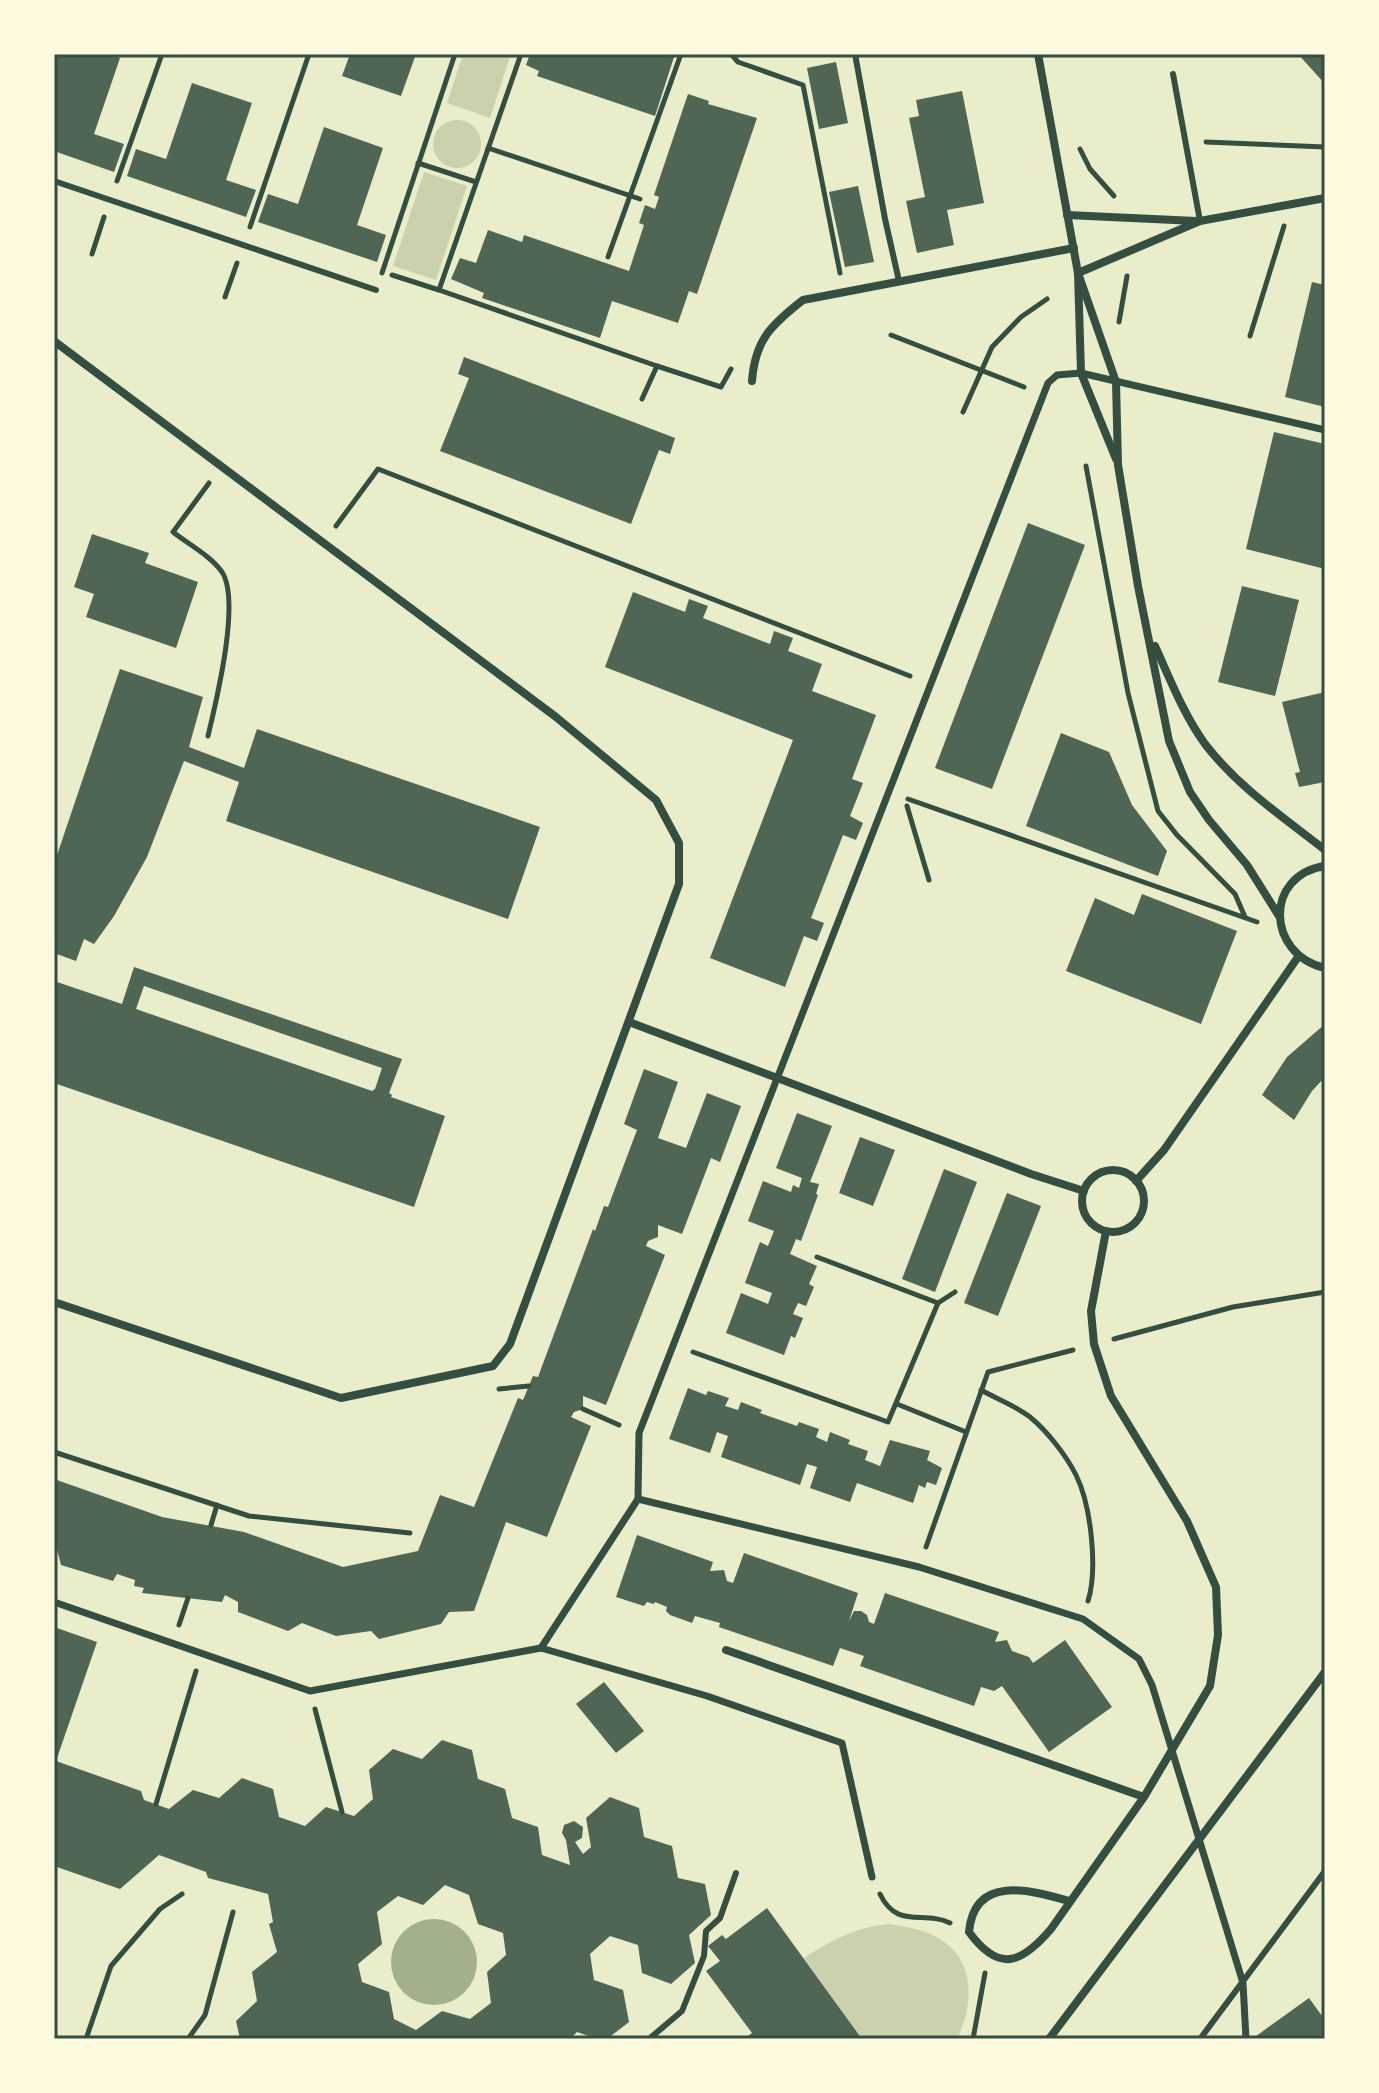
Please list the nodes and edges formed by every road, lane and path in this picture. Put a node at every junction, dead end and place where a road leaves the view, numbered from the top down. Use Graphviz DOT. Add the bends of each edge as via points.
graph roads {
  1 [pos="162,54"];
  2 [pos="309,54"];
  3 [pos="455,54"];
  4 [pos="521,54"];
  5 [pos="681,54"];
  6 [pos="731,54"];
  7 [pos="855,54"];
  8 [pos="1038,54"];
  9 [pos="1173,74"];
  10 [pos="1186,141"];
  11 [pos="1325,147"];
  12 [pos="488,148"];
  13 [pos="418,163"];
  14 [pos="54,181"];
  15 [pos="476,182"];
  16 [pos="630,197"];
  17 [pos="1325,198"];
  18 [pos="640,199"];
  19 [pos="110,200"];
  20 [pos="1291,204"];
  21 [pos="1067,215"];
  22 [pos="1200,221"];
  23 [pos="243,244"];
  24 [pos="1074,248"];
  25 [pos="92,254"];
  26 [pos="608,257"];
  27 [pos="383,271"];
  28 [pos="1078,273"];
  29 [pos="899,281"];
  30 [pos="376,290"];
  31 [pos="439,290"];
  32 [pos="845,292"];
  33 [pos="225,297"];
  34 [pos="1047,299"];
  35 [pos="891,335"];
  36 [pos="1250,336"];
  37 [pos="54,341"];
  38 [pos="753,359"];
  39 [pos="657,366"];
  40 [pos="982,371"];
  41 [pos="1081,373"];
  42 [pos="752,381"];
  43 [pos="1116,382"];
  44 [pos="1042,394"];
  45 [pos="642,399"];
  46 [pos="963,412"];
  47 [pos="1325,430"];
  48 [pos="1118,465"];
  49 [pos="221,466"];
  50 [pos="323,543"];
  51 [pos="1148,632"];
  52 [pos="930,684"];
  53 [pos="208,736"];
  54 [pos="1325,850"];
  55 [pos="1325,866"];
  56 [pos="929,880"];
  57 [pos="1279,916"];
  58 [pos="1281,931"];
  59 [pos="1298,957"];
  60 [pos="1325,968"];
  61 [pos="629,1022"];
  62 [pos="776,1079"];
  63 [pos="1136,1181"];
  64 [pos="1084,1191"];
  65 [pos="1106,1231"];
  66 [pos="817,1257"];
  67 [pos="955,1292"];
  68 [pos="54,1302"];
  69 [pos="938,1303"];
  70 [pos="673,1345"];
  71 [pos="529,1386"];
  72 [pos="494,1389"];
  73 [pos="981,1390"];
  74 [pos="897,1404"];
  75 [pos="583,1409"];
  76 [pos="966,1432"];
  77 [pos="639,1433"];
  78 [pos="54,1452"];
  79 [pos="638,1499"];
  80 [pos="217,1505"];
  81 [pos="211,1525"];
  82 [pos="410,1533"];
  83 [pos="54,1602"];
  84 [pos="1083,1619"];
  85 [pos="541,1648"];
  86 [pos="726,1650"];
  87 [pos="201,1654"];
  88 [pos="1325,1672"];
  89 [pos="310,1691"];
  90 [pos="1144,1797"];
  91 [pos="156,1804"];
  92 [pos="342,1812"];
  93 [pos="1325,1871"];
  94 [pos="736,1873"];
  95 [pos="872,1877"];
  96 [pos="182,1894"];
  97 [pos="1069,1901"];
  98 [pos="233,1912"];
  99 [pos="969,1932"];
  100 [pos="981,1949"];
  101 [pos="1243,1983"];
  102 [pos="86,2039"];
  103 [pos="188,2039"];
  104 [pos="649,2039"];
  105 [pos="973,2039"];
  106 [pos="1049,2039"];
  107 [pos="1200,2039"];
  108 [pos="1246,2039"];
  1 -- 19 [label="path"];
  2 -- 23 [label="path"];
  3 -- 13 [label="path"];
  4 -- 12 [label="path"];
  5 -- 16 [label="path"];
  6 -- 32 [label="path" via="738,62 803,85"];
  7 -- 29 [label="lane"];
  8 -- 21 [label="street"];
  9 -- 10 [label="lane"];
  10 -- 11 [label="path"];
  10 -- 22 [label="lane"];
  12 -- 15 [label="path"];
  12 -- 16 [label="path"];
  13 -- 15 [label="path"];
  13 -- 27 [label="path"];
  14 -- 19 [label="lane"];
  15 -- 31 [label="path"];
  16 -- 18 [label="path"];
  16 -- 26 [label="path"];
  17 -- 20 [label="street"];
  19 -- 23 [label="lane"];
  19 -- 25 [label="path"];
  20 -- 22 [label="street"];
  20 -- 36 [label="path"];
  21 -- 22 [label="street"];
  21 -- 24 [label="street"];
  22 -- 28 [label="street"];
  23 -- 30 [label="lane"];
  23 -- 33 [label="path"];
  24 -- 28 [label="street"];
  24 -- 29 [label="street"];
  27 -- 30 [label="path"];
  27 -- 31 [label="path"];
  28 -- 41 [label="street"];
  28 -- 43 [label="street"];
  29 -- 32 [label="street"];
  31 -- 39 [label="path"];
  32 -- 38 [label="street" via="803,300 763,336"];
  34 -- 40 [label="path" via="992,347"];
  35 -- 40 [label="path"];
  37 -- 49 [label="street"];
  38 -- 39 [label="path" via="729,370 721,387"];
  38 -- 42 [label="street"];
  39 -- 45 [label="path"];
  40 -- 44 [label="path"];
  40 -- 46 [label="path"];
  41 -- 43 [label="street"];
  41 -- 44 [label="street" via="1057,375"];
  41 -- 48 [label="street"];
  43 -- 47 [label="street"];
  43 -- 48 [label="street"];
  44 -- 52 [label="street"];
  48 -- 51 [label="street"];
  49 -- 50 [label="street"];
  49 -- 53 [label="path" via="173,532 220,569 229,585 223,676"];
  50 -- 52 [label="path" via="378,469"];
  50 -- 61 [label="street" via="556,717 656,800 679,843 679,884"];
  51 -- 54 [label="street" via="1204,743 1240,783"];
  51 -- 57 [label="street" via="1169,741 1190,792"];
  52 -- 62 [label="street"];
  55 -- 57 [label="street" via="1301,874 1282,900"];
  56 -- 58 [label="path" via="904,798"];
  57 -- 58 [label="street"];
  58 -- 59 [label="street"];
  59 -- 60 [label="street"];
  59 -- 63 [label="street" via="1164,1150"];
  61 -- 62 [label="street"];
  61 -- 68 [label="street" via="510,1344 493,1366 341,1398"];
  62 -- 64 [label="street"];
  62 -- 70 [label="street"];
  63 -- 64 [label="street" via="1111,1170 1094,1176"];
  63 -- 65 [label="street" via="1144,1198 1139,1217 1125,1229"];
  64 -- 65 [label="street" via="1089,1221"];
  65 -- 90 [label="street" via="1091,1311 1094,1344 1111,1396 1187,1521 1216,1587 1218,1635 1210,1686"];
  66 -- 69 [label="path"];
  67 -- 69 [label="path"];
  69 -- 74 [label="path"];
  70 -- 74 [label="path" via="888,1422"];
  70 -- 77 [label="street"];
  71 -- 72 [label="path"];
  73 -- 84 [label="path" via="1029,1417 1077,1477 1092,1547 1093,1584"];
  74 -- 76 [label="path"];
  75 -- 77 [label="path"];
  77 -- 79 [label="street"];
  78 -- 80 [label="path"];
  79 -- 84 [label="street" via="919,1567"];
  79 -- 85 [label="street"];
  80 -- 81 [label="path"];
  80 -- 82 [label="path" via="249,1516"];
  83 -- 87 [label="street"];
  84 -- 101 [label="street" via="1139,1659 1152,1685"];
  85 -- 89 [label="street"];
  85 -- 95 [label="street" via="707,1696 842,1743"];
  86 -- 90 [label="street"];
  87 -- 89 [label="street"];
  87 -- 91 [label="path"];
  88 -- 106 [label="street"];
  89 -- 92 [label="path"];
  90 -- 97 [label="street"];
  93 -- 101 [label="lane"];
  94 -- 104 [label="lane" via="720,1918 706,1931 704,1956 682,2011"];
  95 -- 99 [label="path" via="886,1907 909,1919 945,1920"];
  96 -- 102 [label="path" via="160,1909 111,1966"];
  97 -- 99 [label="street" via="1037,1892 997,1891 971,1915"];
  97 -- 100 [label="street" via="1037,1945 1019,1958 998,1960"];
  98 -- 103 [label="path" via="205,2015"];
  99 -- 100 [label="street"];
  100 -- 105 [label="path" via="985,1972"];
  101 -- 107 [label="lane"];
  101 -- 108 [label="street"];
}
